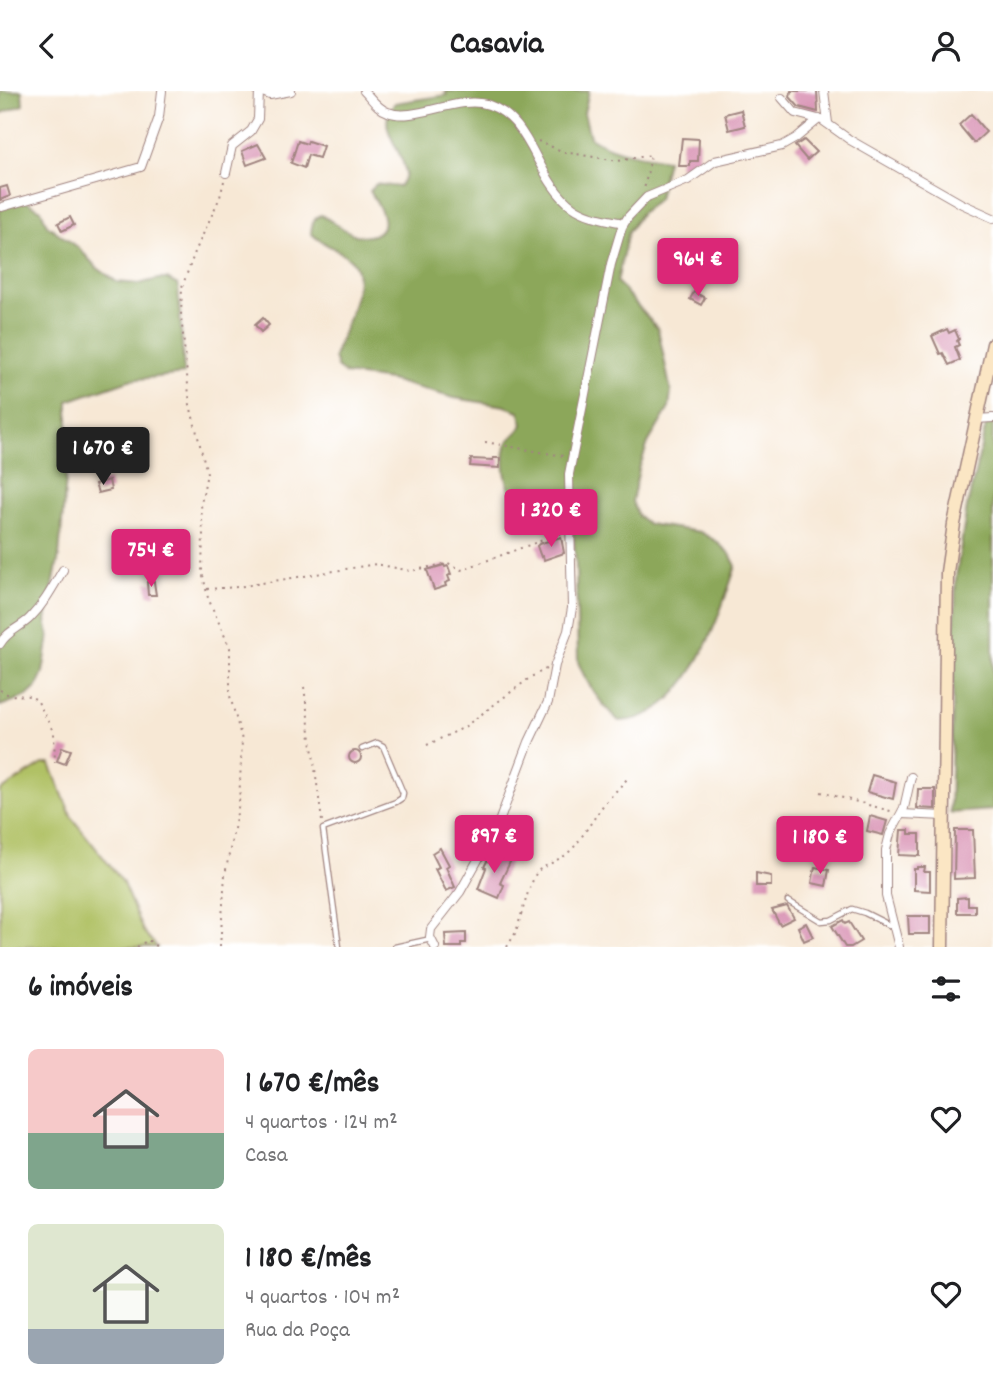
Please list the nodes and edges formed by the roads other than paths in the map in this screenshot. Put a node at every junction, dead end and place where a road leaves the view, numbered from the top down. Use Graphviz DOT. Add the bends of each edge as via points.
graph roads {
  1 [pos="162,91"];
  2 [pos="260,91"];
  3 [pos="290,91"];
  4 [pos="364,91"];
  5 [pos="824,91"];
  6 [pos="782,99"];
  7 [pos="824,121"];
  8 [pos="226,173"];
  9 [pos="2,207"];
  10 [pos="993,218"];
  11 [pos="623,223"];
  12 [pos="993,344"];
  13 [pos="993,418"];
  14 [pos="976,419"];
  15 [pos="63,570"];
  16 [pos="0,644"];
  17 [pos="362,749"];
  18 [pos="911,777"];
  19 [pos="902,814"];
  20 [pos="944,816"];
  21 [pos="789,901"];
  22 [pos="894,928"];
  23 [pos="433,943"];
  24 [pos="339,947"];
  25 [pos="395,947"];
  26 [pos="899,947"];
  27 [pos="942,947"];
  1 -- 9 [label="street" via="159,117 141,167"];
  2 -- 3 [label="street" via="270,95"];
  2 -- 8 [label="street" via="257,123 232,146"];
  4 -- 11 [label="street" via="380,108 396,114 486,103 504,113 521,132 567,202 583,213"];
  5 -- 7 [label="street"];
  6 -- 7 [label="street" via="795,113"];
  7 -- 10 [label="street"];
  7 -- 11 [label="street" via="785,144 722,158 688,180 654,193"];
  11 -- 23 [label="street" via="572,458 568,631 547,705 501,819 458,895 432,927"];
  12 -- 14 [label="main road"];
  13 -- 14 [label="street"];
  14 -- 20 [label="main road" via="947,572"];
  15 -- 16 [label="street" via="30,618"];
  17 -- 24 [label="lane" via="383,746 403,795 396,802 323,829"];
  18 -- 19 [label="street"];
  19 -- 20 [label="street"];
  19 -- 22 [label="street" via="886,850 886,896"];
  20 -- 27 [label="main road"];
  21 -- 22 [label="lane" via="821,921 852,909"];
  22 -- 26 [label="street"];
  23 -- 25 [label="lane"];
}
